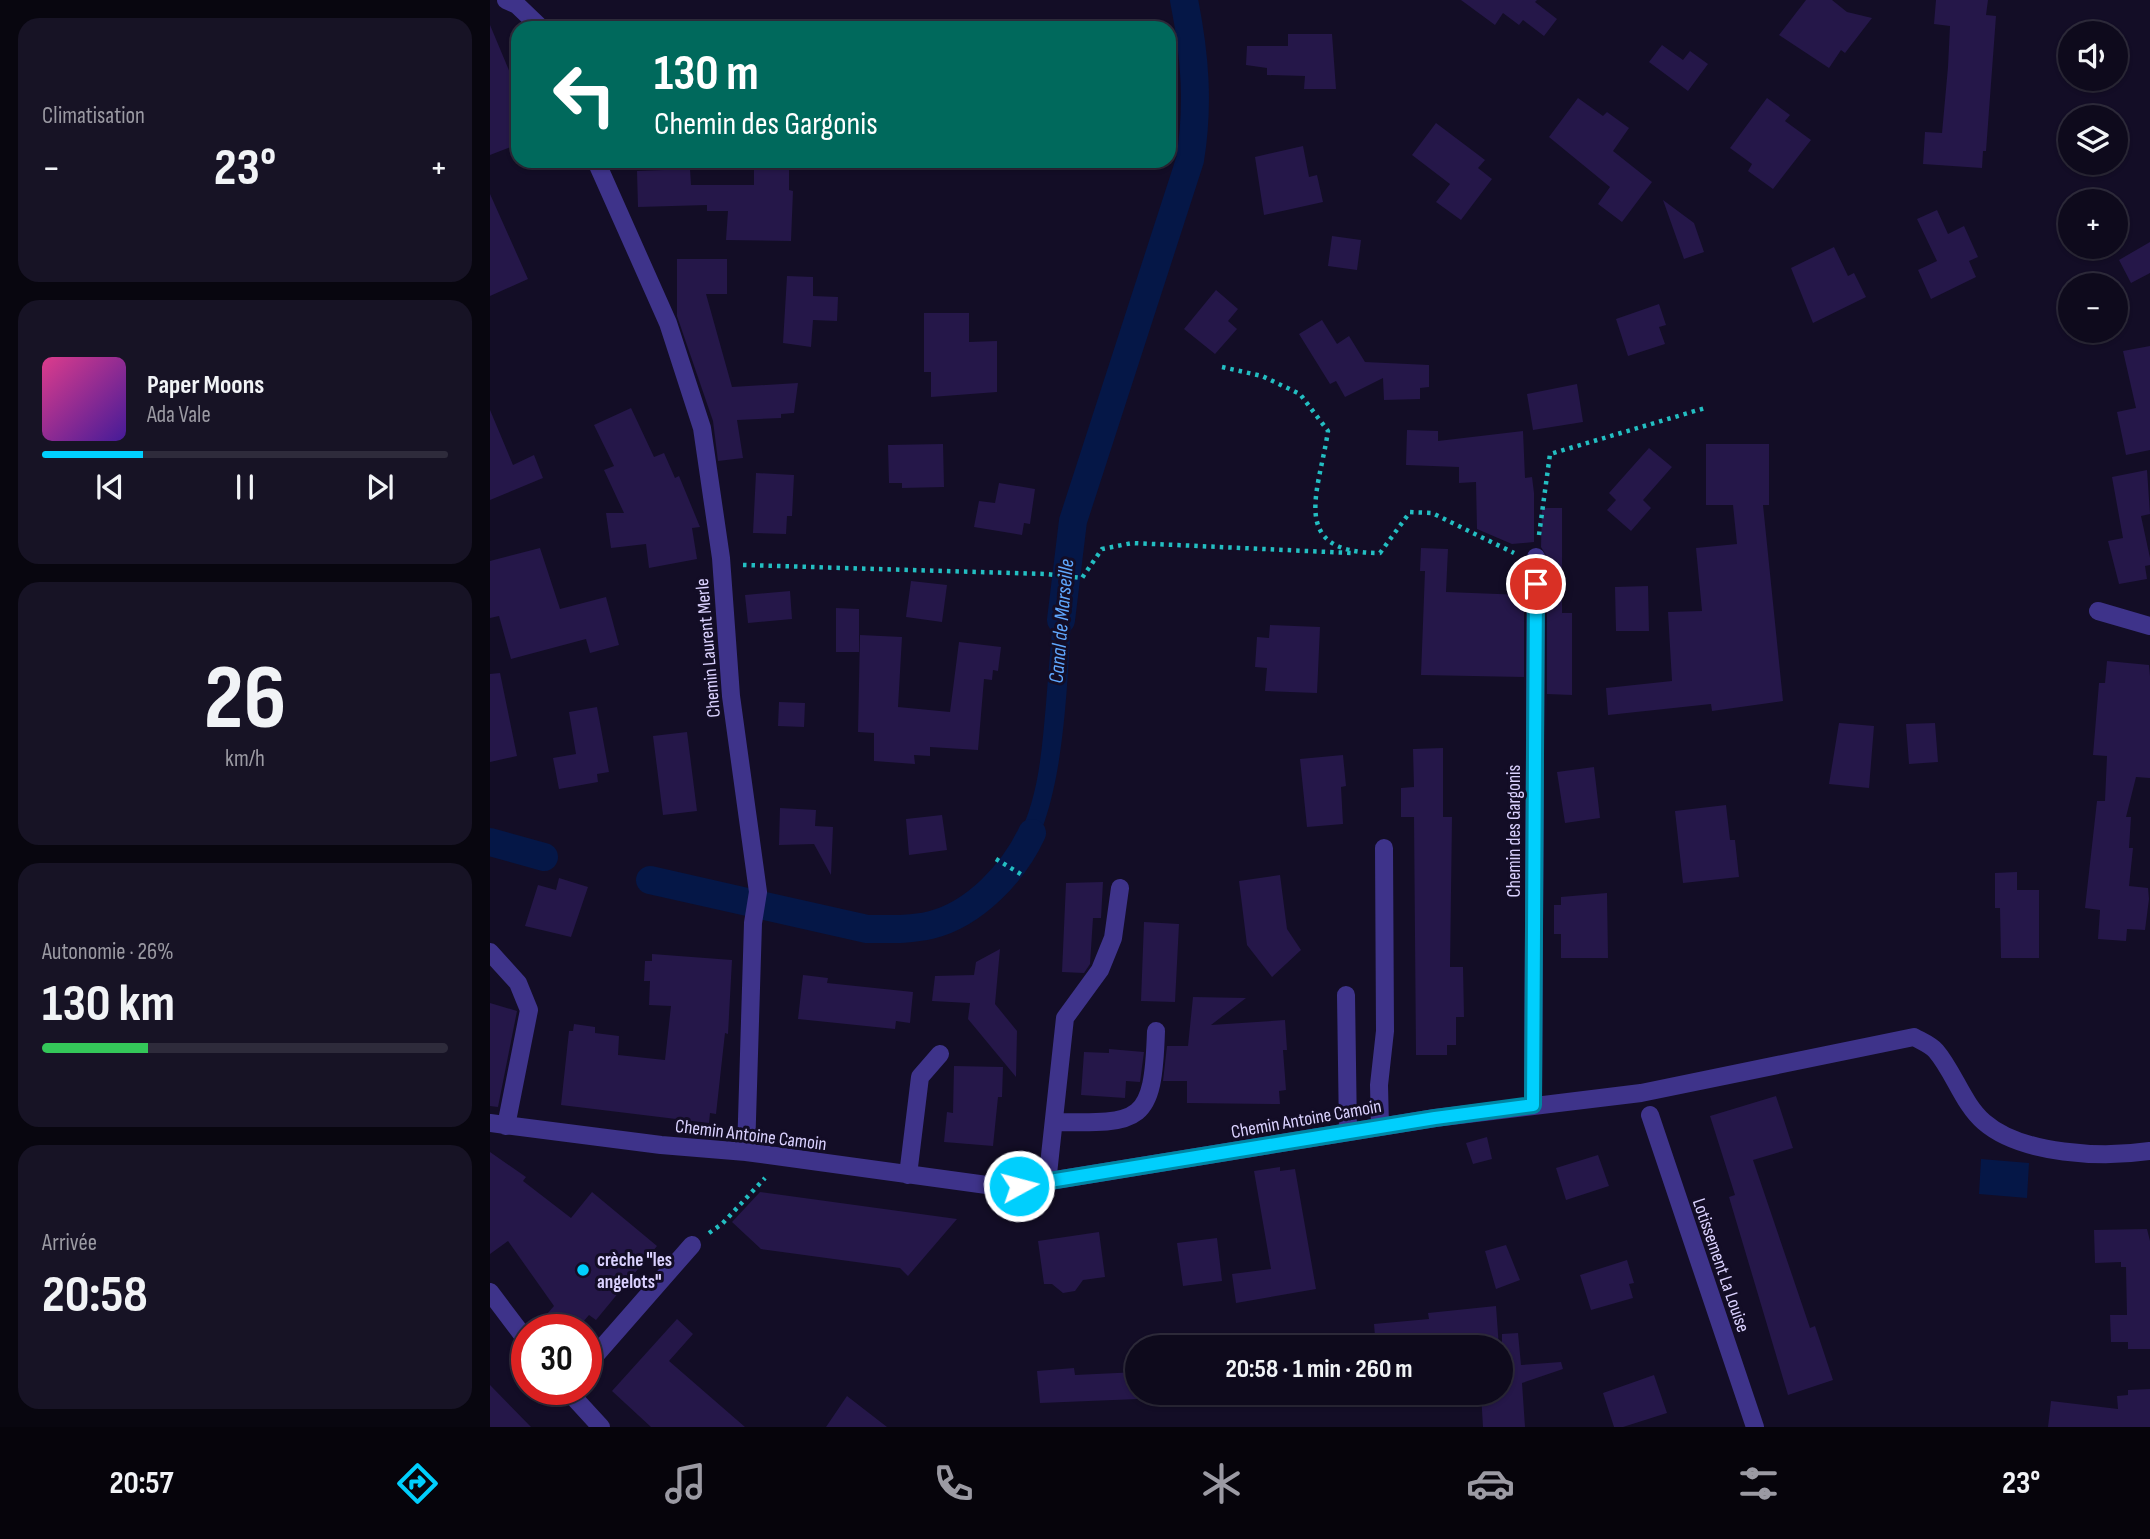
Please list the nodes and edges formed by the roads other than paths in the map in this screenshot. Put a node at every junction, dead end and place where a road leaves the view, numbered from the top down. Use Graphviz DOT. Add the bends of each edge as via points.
graph roads {
  1 [pos="506,0"];
  2 [pos="534,21"];
  3 [pos="599,168"];
  4 [pos="1536,557"];
  5 [pos="2098,611"];
  6 [pos="2150,626"];
  7 [pos="1384,848"];
  8 [pos="1120,888"];
  9 [pos="490,953"];
  10 [pos="1346,995"];
  11 [pos="1156,1031"];
  12 [pos="940,1054"];
  13 [pos="1533,1105"];
  14 [pos="1650,1115"];
  15 [pos="1054,1122"];
  16 [pos="498,1125"];
  17 [pos="1380,1127"];
  18 [pos="1348,1132"];
  19 [pos="2150,1151"];
  20 [pos="746,1152"];
  21 [pos="908,1175"];
  22 [pos="1047,1183"];
  23 [pos="692,1245"];
  24 [pos="490,1292"];
  25 [pos="497,1317"];
  26 [pos="511,1328"];
  27 [pos="602,1348"];
  28 [pos="581,1405"];
  29 [pos="601,1427"];
  30 [pos="1755,1427"];
  1 -- 2 [label="street"];
  3 -- 20 [label="street, Chemin Laurent Merle" via="668,323 702,428 758,892 753,923"];
  4 -- 13 [label="street, Chemin des Gargonis"];
  5 -- 6 [label="street"];
  7 -- 17 [label="street" via="1385,1031"];
  8 -- 15 [label="street" via="1113,938 1100,970 1065,1018"];
  9 -- 16 [label="street" via="518,983 528,1010"];
  10 -- 18 [label="street"];
  11 -- 15 [label="street" via="1154,1080 1144,1107 1110,1124"];
  12 -- 21 [label="street" via="920,1077"];
  13 -- 17 [label="street, Chemin Antoine Camoin"];
  13 -- 19 [label="street, Chemin Antoine Camoin" via="1641,1093 1914,1037 1936,1049 1983,1122 2020,1141 2080,1152"];
  14 -- 30 [label="street, Lotissement La Louise"];
  15 -- 22 [label="street"];
  16 -- 20 [label="street, Chemin Antoine Camoin"];
  17 -- 18 [label="street, Chemin Antoine Camoin"];
  18 -- 22 [label="street, Chemin Antoine Camoin"];
  20 -- 21 [label="street, Chemin Antoine Camoin"];
  21 -- 22 [label="street, Chemin Antoine Camoin" via="994,1186"];
  23 -- 27 [label="street"];
  24 -- 25 [label="street"];
  25 -- 26 [label="street"];
  28 -- 29 [label="street"];
}
